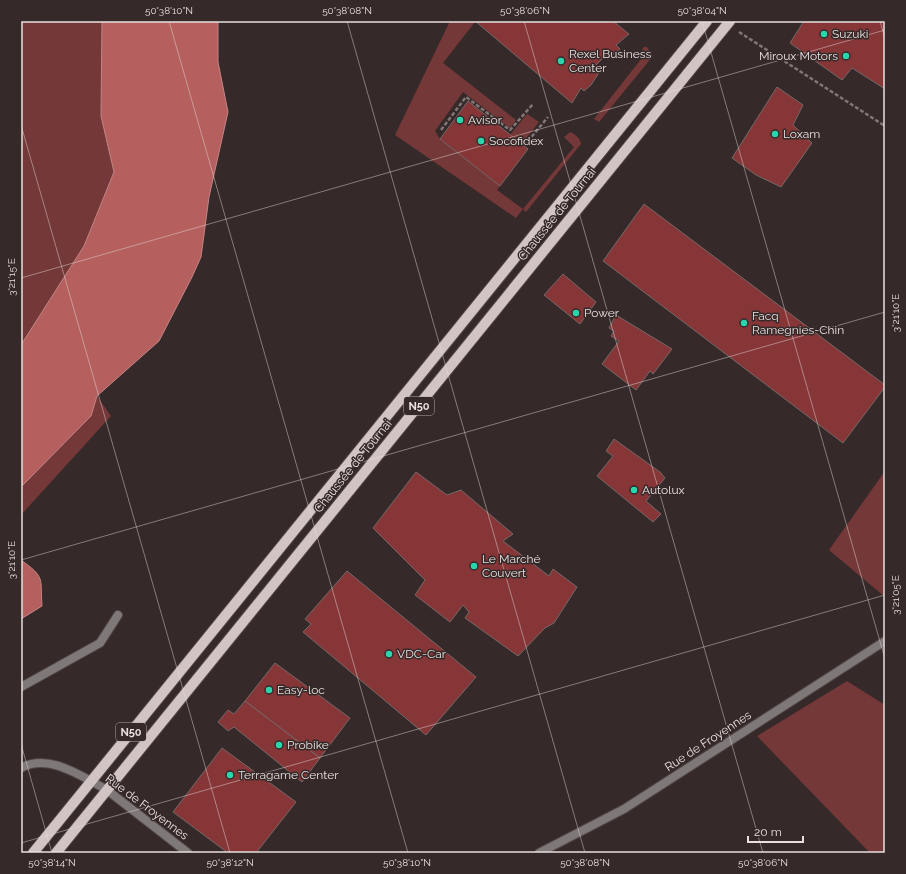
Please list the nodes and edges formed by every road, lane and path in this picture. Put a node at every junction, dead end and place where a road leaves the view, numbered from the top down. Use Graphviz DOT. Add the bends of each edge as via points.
graph roads {
  1 [pos="707,21"];
  2 [pos="729,23"];
  3 [pos="532,104"];
  4 [pos="548,117"];
  5 [pos="885,126"];
  6 [pos="442,130"];
  7 [pos="524,146"];
  8 [pos="118,615"];
  9 [pos="885,641"];
  10 [pos="21,687"];
  11 [pos="21,768"];
  12 [pos="91,781"];
  13 [pos="107,790"];
  14 [pos="33,853"];
  15 [pos="56,853"];
  16 [pos="188,853"];
  17 [pos="539,853"];
  1 -- 12 [label="main road, Chaussée de Tournai / N50"];
  2 -- 5 [label="path"];
  2 -- 13 [label="main road, Chaussée de Tournai / N50"];
  3 -- 6 [label="path" via="510,130 466,96"];
  4 -- 7 [label="path"];
  8 -- 10 [label="street" via="100,643"];
  9 -- 17 [label="street, Rue de Froyennes" via="624,809"];
  11 -- 12 [label="street, Rue de Froyennes" via="41,763 60,766"];
  12 -- 13 [label="street, Rue de Froyennes"];
  12 -- 14 [label="main road, Chaussée de Tournai / N50"];
  13 -- 15 [label="main road, Chaussée de Tournai / N50"];
  13 -- 16 [label="street, Rue de Froyennes"];
}
